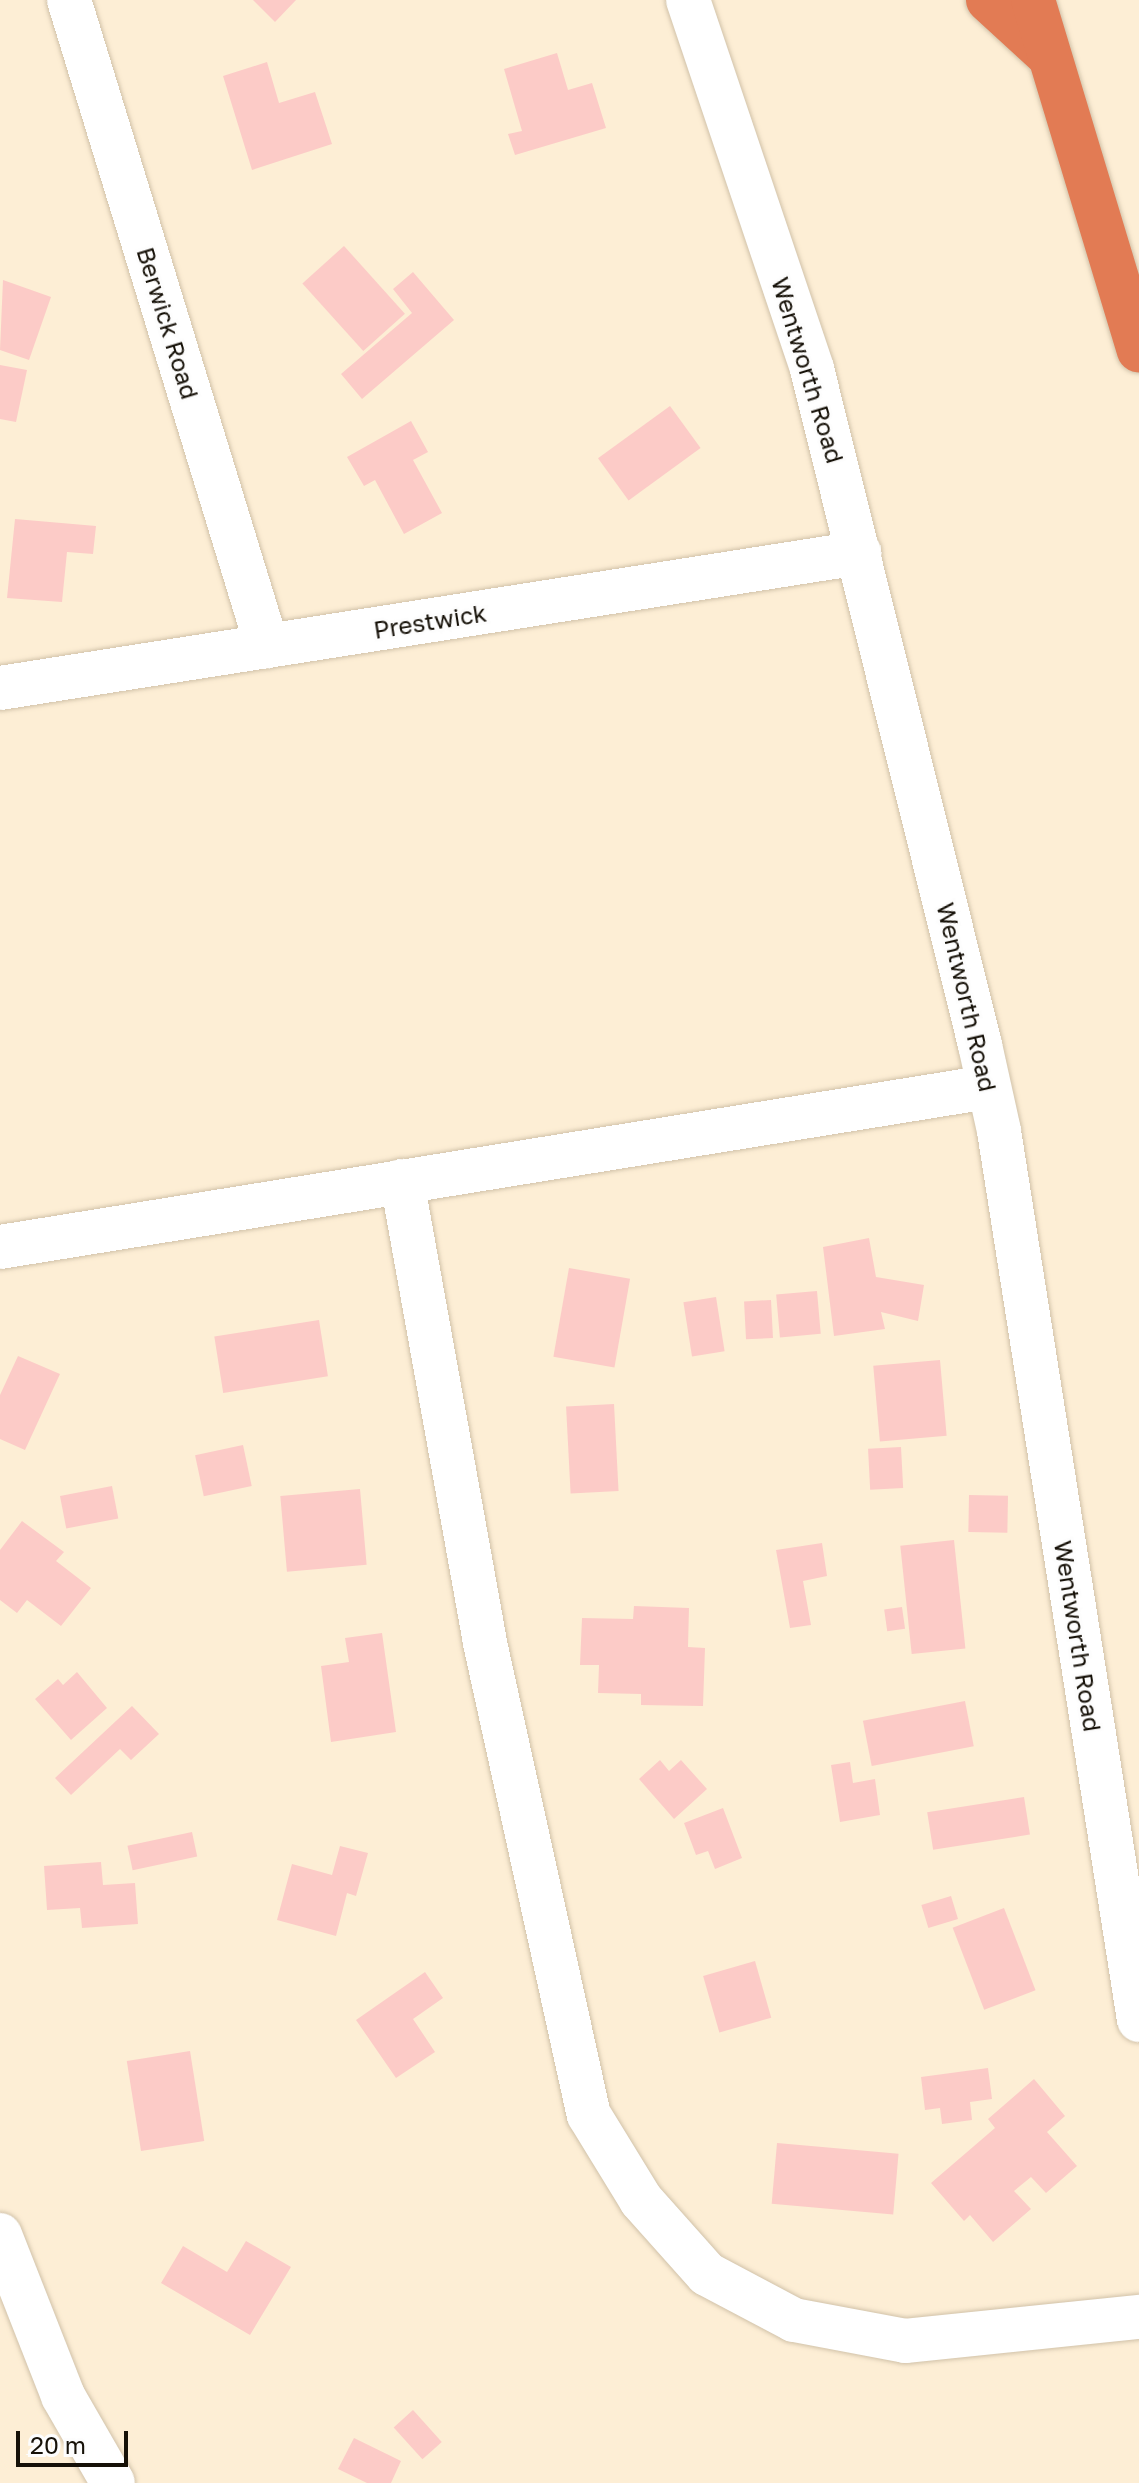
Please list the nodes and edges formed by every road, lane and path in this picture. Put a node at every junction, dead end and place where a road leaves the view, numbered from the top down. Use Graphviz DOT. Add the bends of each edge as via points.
graph roads {
  1 [pos="69,0"];
  2 [pos="988,0"];
  3 [pos="1033,0"];
  4 [pos="702,4"];
  5 [pos="1054,60"];
  6 [pos="1139,350"];
  7 [pos="859,553"];
  8 [pos="267,646"];
  9 [pos="0,688"];
  10 [pos="988,1087"];
  11 [pos="402,1181"];
  12 [pos="0,1247"];
  13 [pos="1139,2020"];
  14 [pos="0,2235"];
  15 [pos="1139,2317"];
  16 [pos="113,2483"];
  1 -- 8 [label="street, Berwick Road"];
  2 -- 5 [label="highway"];
  3 -- 5 [label="highway"];
  4 -- 7 [label="street, Wentworth Road" via="812,369"];
  5 -- 6 [label="highway"];
  7 -- 8 [label="street, Prestwick"];
  7 -- 10 [label="street, Wentworth Road"];
  8 -- 9 [label="street, Prestwick"];
  10 -- 11 [label="street"];
  10 -- 13 [label="street, Wentworth Road"];
  11 -- 12 [label="street"];
  11 -- 15 [label="street" via="485,1643 589,2115 641,2200 707,2274 794,2320 905,2341"];
  14 -- 16 [label="street" via="63,2396"];
}
